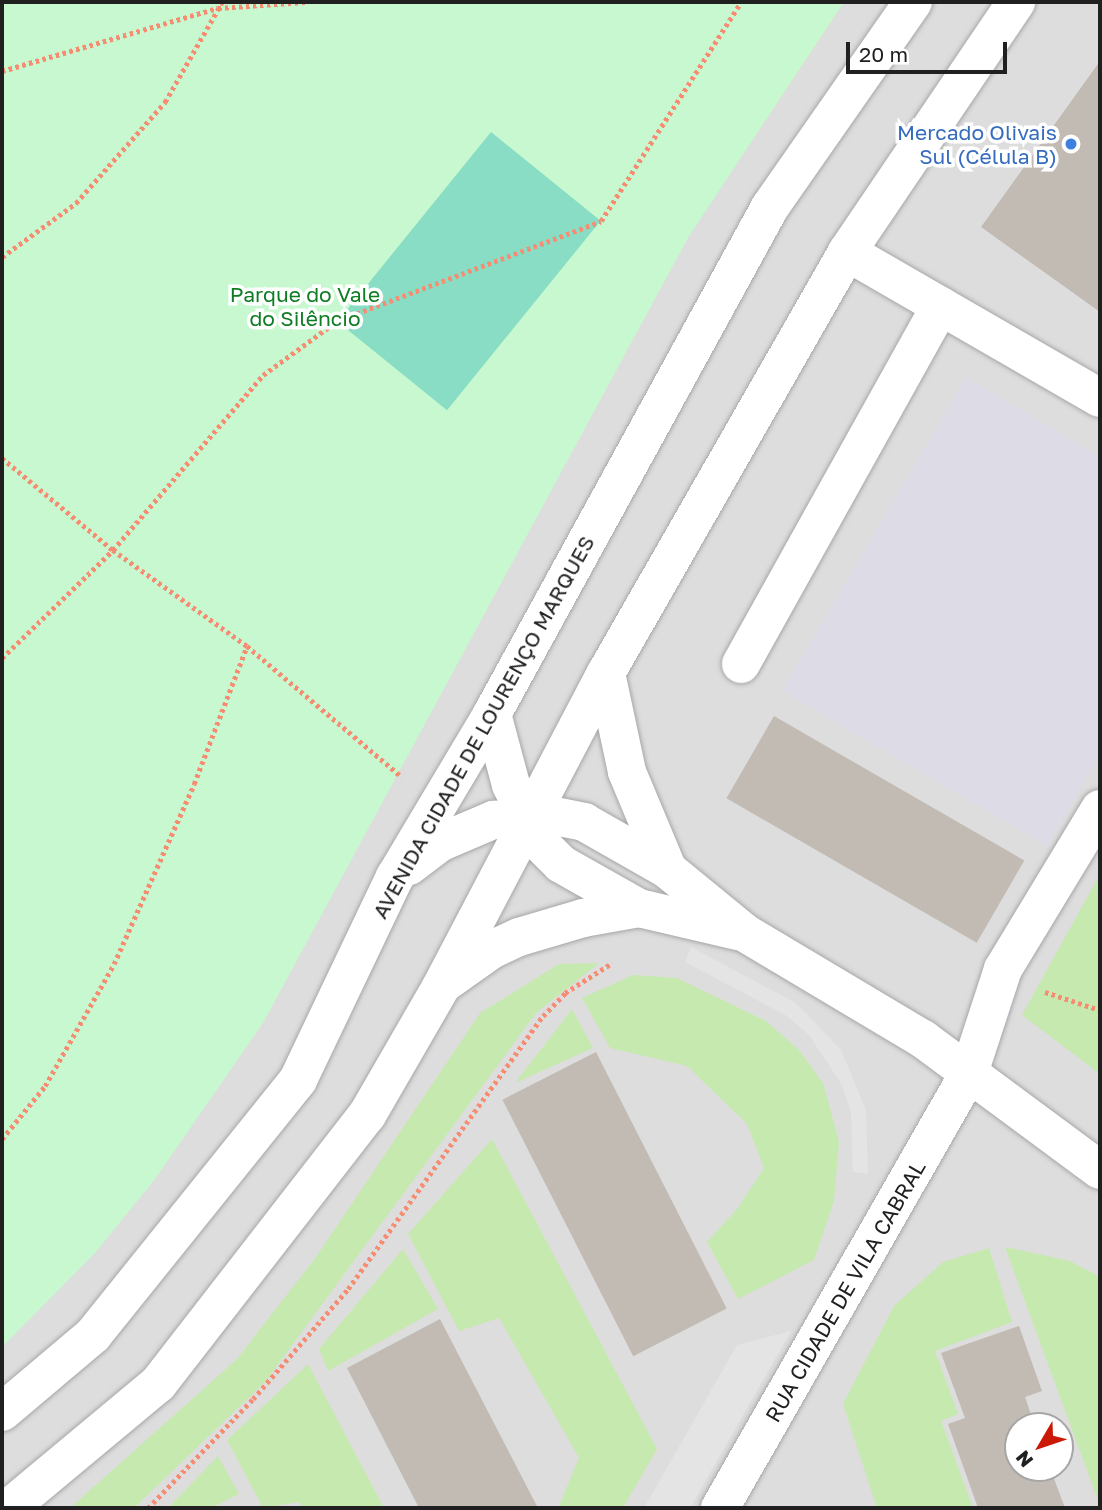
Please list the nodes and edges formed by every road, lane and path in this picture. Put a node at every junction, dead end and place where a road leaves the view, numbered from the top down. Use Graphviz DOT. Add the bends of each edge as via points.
graph roads {
  1 [pos="222,2"];
  2 [pos="305,2"];
  3 [pos="741,2"];
  4 [pos="913,2"];
  5 [pos="1016,2"];
  6 [pos="218,8"];
  7 [pos="2,71"];
  8 [pos="846,252"];
  9 [pos="2,257"];
  10 [pos="940,306"];
  11 [pos="1100,398"];
  12 [pos="2,458"];
  13 [pos="113,550"];
  14 [pos="247,646"];
  15 [pos="2,658"];
  16 [pos="741,664"];
  17 [pos="606,673"];
  18 [pos="492,714"];
  19 [pos="406,778"];
  20 [pos="1100,809"];
  21 [pos="527,818"];
  22 [pos="668,870"];
  23 [pos="395,877"];
  24 [pos="639,908"];
  25 [pos="746,933"];
  26 [pos="617,960"];
  27 [pos="1003,969"];
  28 [pos="442,985"];
  29 [pos="1100,1010"];
  30 [pos="969,1073"];
  31 [pos="2,1139"];
  32 [pos="1100,1170"];
  33 [pos="2,1412"];
  34 [pos="9,1508"];
  35 [pos="148,1508"];
  36 [pos="720,1508"];
  1 -- 6 [label="path"];
  2 -- 6 [label="path"];
  3 -- 13 [label="path" via="601,221 337,321 263,375"];
  4 -- 18 [label="street, AVENIDA CIDADE DE LOURENÇO MARQUES" via="769,207"];
  5 -- 8 [label="street"];
  6 -- 7 [label="path"];
  6 -- 9 [label="path" via="156,112 76,203"];
  8 -- 10 [label="street"];
  8 -- 17 [label="street"];
  10 -- 11 [label="street"];
  10 -- 16 [label="street"];
  12 -- 13 [label="path"];
  13 -- 14 [label="path"];
  13 -- 15 [label="path"];
  14 -- 19 [label="path"];
  14 -- 31 [label="path" via="194,784 114,964 45,1086"];
  17 -- 21 [label="street"];
  17 -- 22 [label="street" via="627,772"];
  18 -- 21 [label="street" via="500,755"];
  18 -- 23 [label="street, AVENIDA CIDADE DE LOURENÇO MARQUES"];
  20 -- 27 [label="street, RUA CIDADE DE VILA CABRAL"];
  21 -- 22 [label="street" via="554,816 584,822"];
  21 -- 23 [label="street" via="493,820 469,828 439,843"];
  21 -- 24 [label="street" via="541,844 561,864"];
  21 -- 28 [label="street"];
  22 -- 25 [label="street"];
  23 -- 33 [label="street, AVENIDA CIDADE DE LOURENÇO MARQUES" via="298,1080 93,1335"];
  24 -- 25 [label="street"];
  24 -- 28 [label="street" via="519,937 491,950"];
  25 -- 30 [label="street" via="923,1039"];
  26 -- 35 [label="path" via="565,993 542,1016 348,1289 253,1399"];
  27 -- 29 [label="path" via="1060,1000"];
  27 -- 30 [label="street, RUA CIDADE DE VILA CABRAL"];
  28 -- 34 [label="street" via="367,1115 158,1384"];
  30 -- 32 [label="street"];
  30 -- 36 [label="street, RUA CIDADE DE VILA CABRAL"];
}
